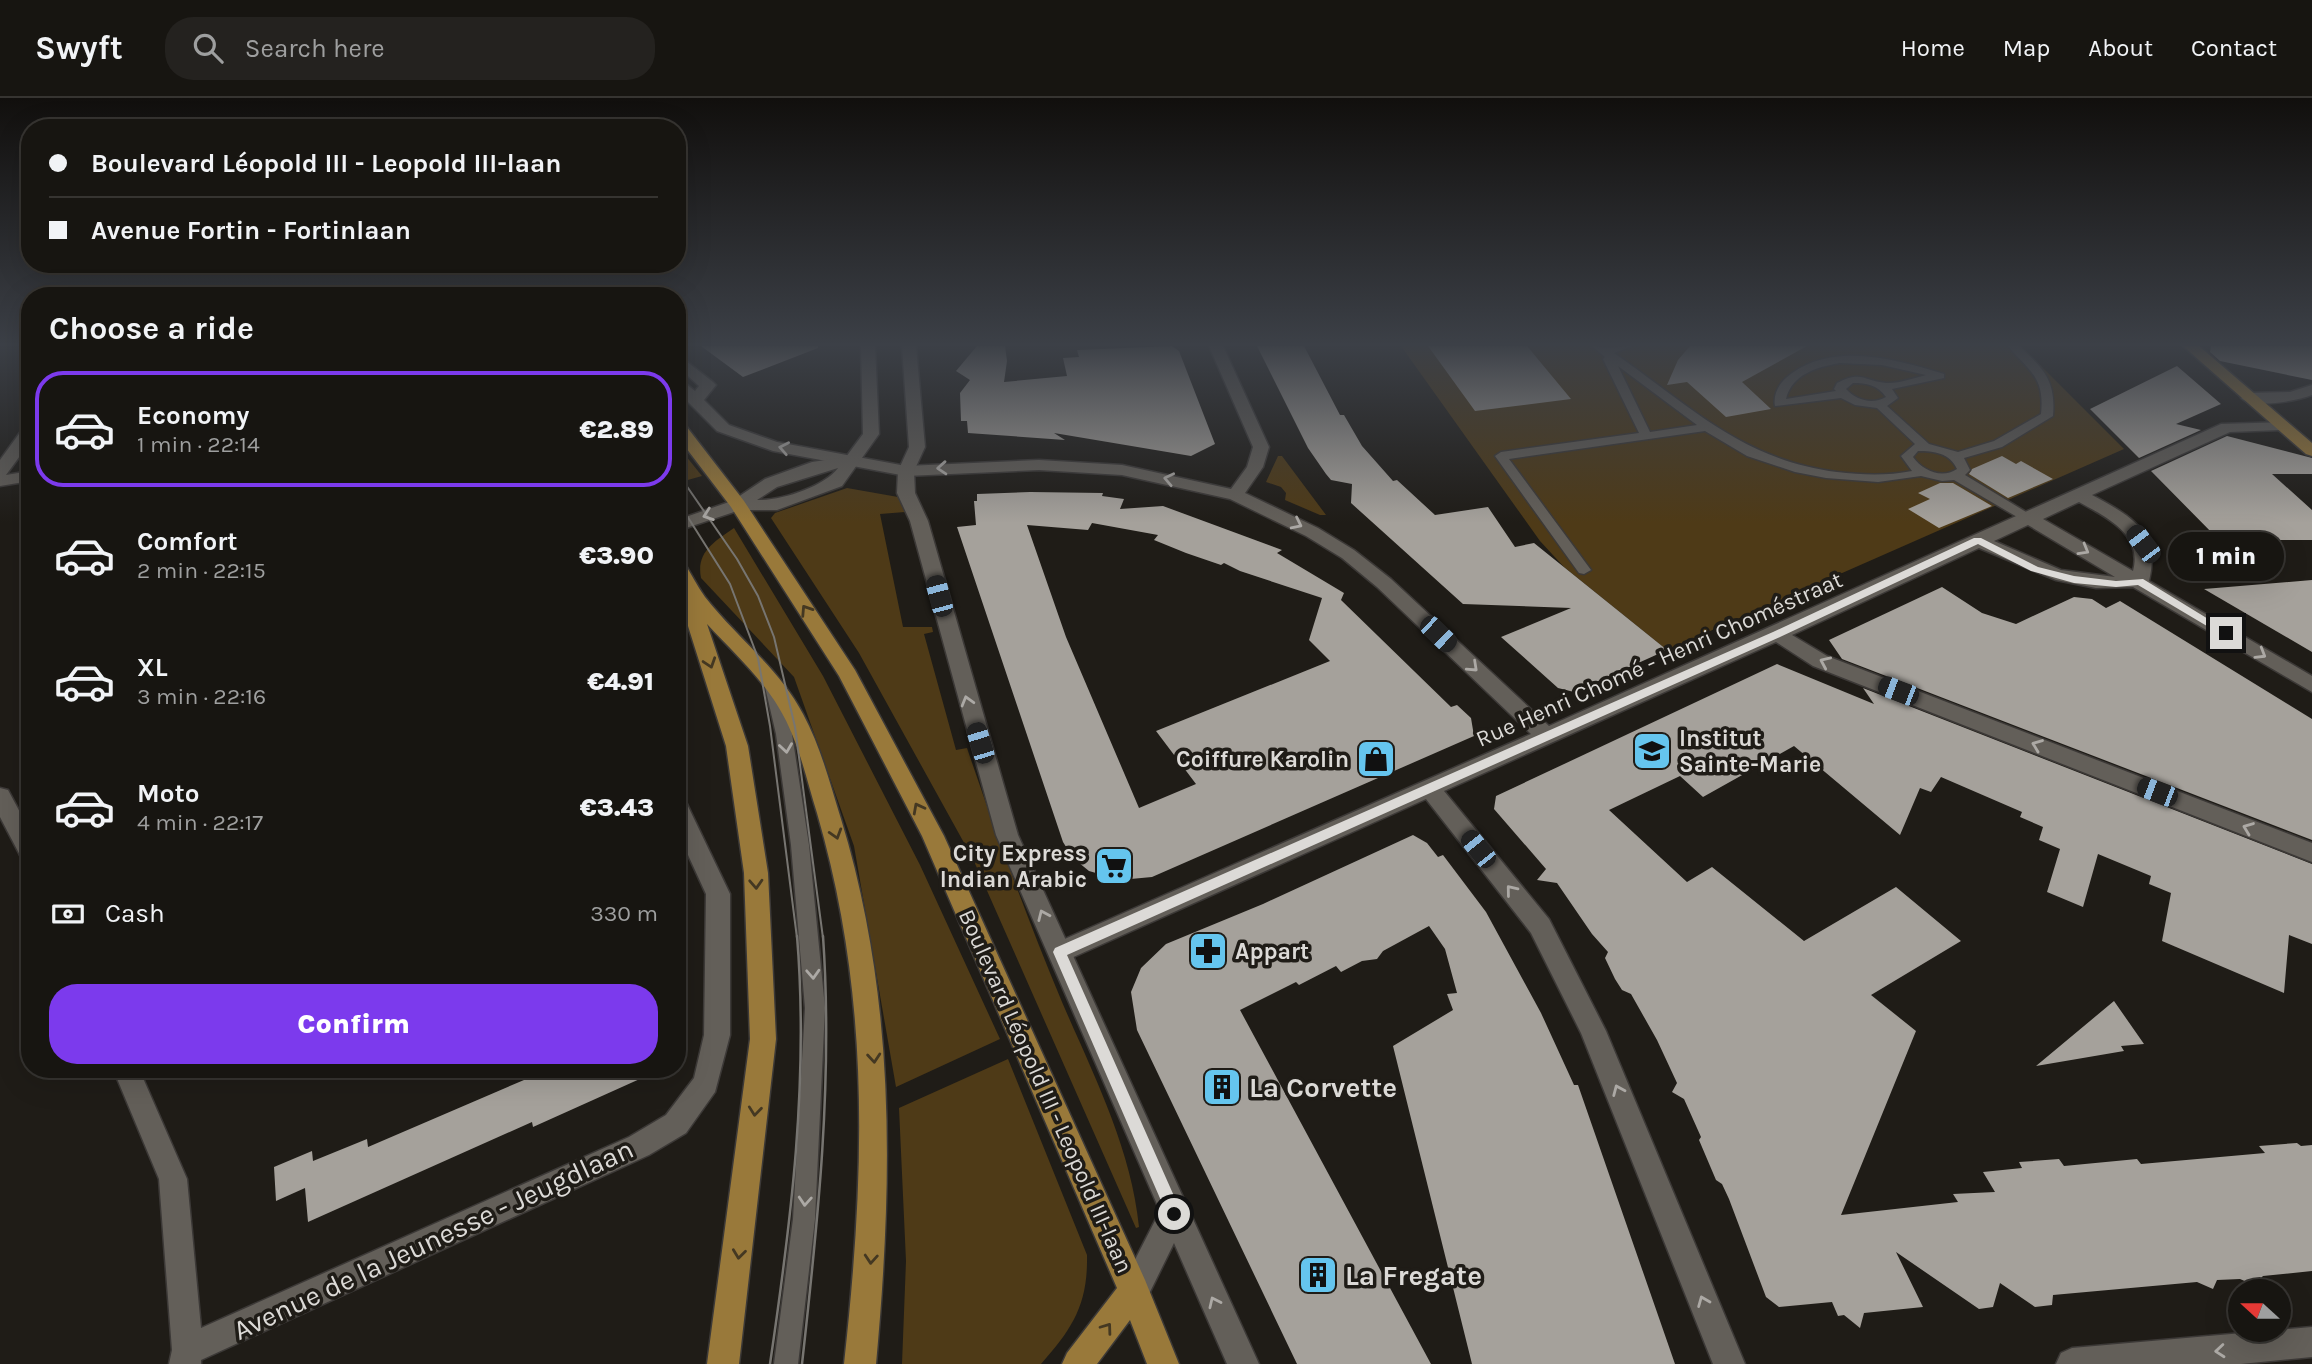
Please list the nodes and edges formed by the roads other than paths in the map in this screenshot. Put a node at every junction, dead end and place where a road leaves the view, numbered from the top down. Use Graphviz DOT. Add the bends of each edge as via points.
graph roads {
  1 [pos="701,405"];
  2 [pos="870,405"];
  3 [pos="914,405"];
  4 [pos="1242,405"];
  5 [pos="1631,405"];
  6 [pos="1679,405"];
  7 [pos="1880,405"];
  8 [pos="2049,405"];
  9 [pos="2257,405"];
  10 [pos="2281,425"];
  11 [pos="1709,427"];
  12 [pos="1646,436"];
  13 [pos="686,437"];
  14 [pos="21,439"];
  15 [pos="1925,447"];
  16 [pos="2312,451"];
  17 [pos="6,455"];
  18 [pos="1956,457"];
  19 [pos="851,461"];
  20 [pos="906,471"];
  21 [pos="0,472"];
  22 [pos="1923,472"];
  23 [pos="1957,476"];
  24 [pos="21,478"];
  25 [pos="0,481"];
  26 [pos="2077,494"];
  27 [pos="1235,495"];
  28 [pos="738,505"];
  29 [pos="2029,519"];
  30 [pos="686,523"];
  31 [pos="1978,540"];
  32 [pos="1584,570"];
  33 [pos="686,580"];
  34 [pos="2140,581"];
  35 [pos="695,596"];
  36 [pos="1777,634"];
  37 [pos="771,681"];
  38 [pos="2312,685"];
  39 [pos="1547,737"];
  40 [pos="1431,790"];
  41 [pos="0,796"];
  42 [pos="686,825"];
  43 [pos="21,834"];
  44 [pos="2312,853"];
  45 [pos="1060,952"];
  46 [pos="130,1078"];
  47 [pos="1174,1214"];
  48 [pos="1134,1291"];
  49 [pos="2312,1342"];
  50 [pos="186,1357"];
  51 [pos="723,1364"];
  52 [pos="786,1364"];
  53 [pos="860,1364"];
  54 [pos="1078,1364"];
  55 [pos="1163,1364"];
  56 [pos="1243,1364"];
  57 [pos="1729,1364"];
  58 [pos="2072,1364"];
  19 -- 1 [label="street, one-way" via="762,443 723,428"];
  2 -- 19 [label="street" via="871,435"];
  3 -- 20 [label="street" via="917,447"];
  4 -- 27 [label="street" via="1261,447 1255,467"];
  5 -- 12 [label="lane"];
  6 -- 11 [label="lane"];
  7 -- 15 [label="lane"];
  8 -- 18 [label="lane" via="2047,416 1998,444"];
  9 -- 10 [label="main road"];
  10 -- 16 [label="main road"];
  10 -- 26 [label="street, Rue Henri Chomé - Henri Choméstraat" via="2227,427"];
  11 -- 12 [label="lane"];
  11 -- 22 [label="lane" via="1734,444 1807,470 1861,479 1894,479"];
  12 -- 32 [label="lane" via="1501,456"];
  13 -- 28 [label="main road, Boulevard Léopold III - Leopold III-laan"];
  14 -- 17 [label="street"];
  15 -- 18 [label="lane"];
  15 -- 22 [label="lane" via="1915,448 1907,456"];
  17 -- 21 [label="street"];
  18 -- 23 [label="lane" via="1965,470"];
  19 -- 20 [label="street"];
  19 -- 28 [label="street" via="836,482 771,506"];
  27 -- 20 [label="street, one-way" via="1169,478 1082,466"];
  45 -- 20 [label="street, one-way" via="1007,835 919,521 906,493"];
  22 -- 23 [label="lane"];
  23 -- 29 [label="lane"];
  24 -- 25 [label="street"];
  26 -- 29 [label="street, Rue Henri Chomé - Henri Choméstraat"];
  26 -- 34 [label="street" via="2127,523 2143,544 2146,565"];
  27 -- 39 [label="street, one-way" via="1348,554"];
  28 -- 30 [label="street, one-way"];
  48 -- 28 [label="main road, Boulevard Léopold III - Leopold III-laan, one-way" via="933,836 848,675"];
  29 -- 31 [label="street, Rue Henri Chomé - Henri Choméstraat"];
  29 -- 34 [label="street, one-way"];
  31 -- 34 [label="street" via="2034,569 2061,576 2116,584"];
  31 -- 36 [label="street, Rue Henri Chomé - Henri Choméstraat"];
  33 -- 35 [label="main road"];
  34 -- 38 [label="street, one-way"];
  35 -- 37 [label="main road"];
  35 -- 51 [label="main road, one-way" via="698,626 737,746 756,873 763,1039"];
  36 -- 39 [label="street, Rue Henri Chomé - Henri Choméstraat"];
  44 -- 36 [label="street, one-way" via="1820,661"];
  37 -- 52 [label="lane, one-way" via="784,734 800,845 815,1008 804,1219"];
  37 -- 53 [label="main road, one-way" via="789,707 837,838 866,972 876,1086 876,1166 872,1262"];
  39 -- 40 [label="street, Rue Henri Chomé - Henri Choméstraat"];
  40 -- 45 [label="street, Rue Henri Chomé - Henri Choméstraat"];
  57 -- 40 [label="street, one-way" via="1594,1031 1540,926"];
  41 -- 43 [label="street"];
  42 -- 50 [label="street, Avenue de la Jeunesse - Jeugdlaan" via="718,894 718,1035 706,1083 676,1124 639,1146"];
  45 -- 47 [label="street"];
  46 -- 50 [label="street" via="173,1179"];
  47 -- 48 [label="street, Boulevard Léopold III - Leopold III-laan"];
  56 -- 47 [label="street, one-way"];
  54 -- 48 [label="main road, Boulevard Léopold III - Leopold III-laan, one-way"];
  48 -- 55 [label="main road, Boulevard Léopold III - Leopold III-laan"];
  49 -- 58 [label="street, one-way"];
}
